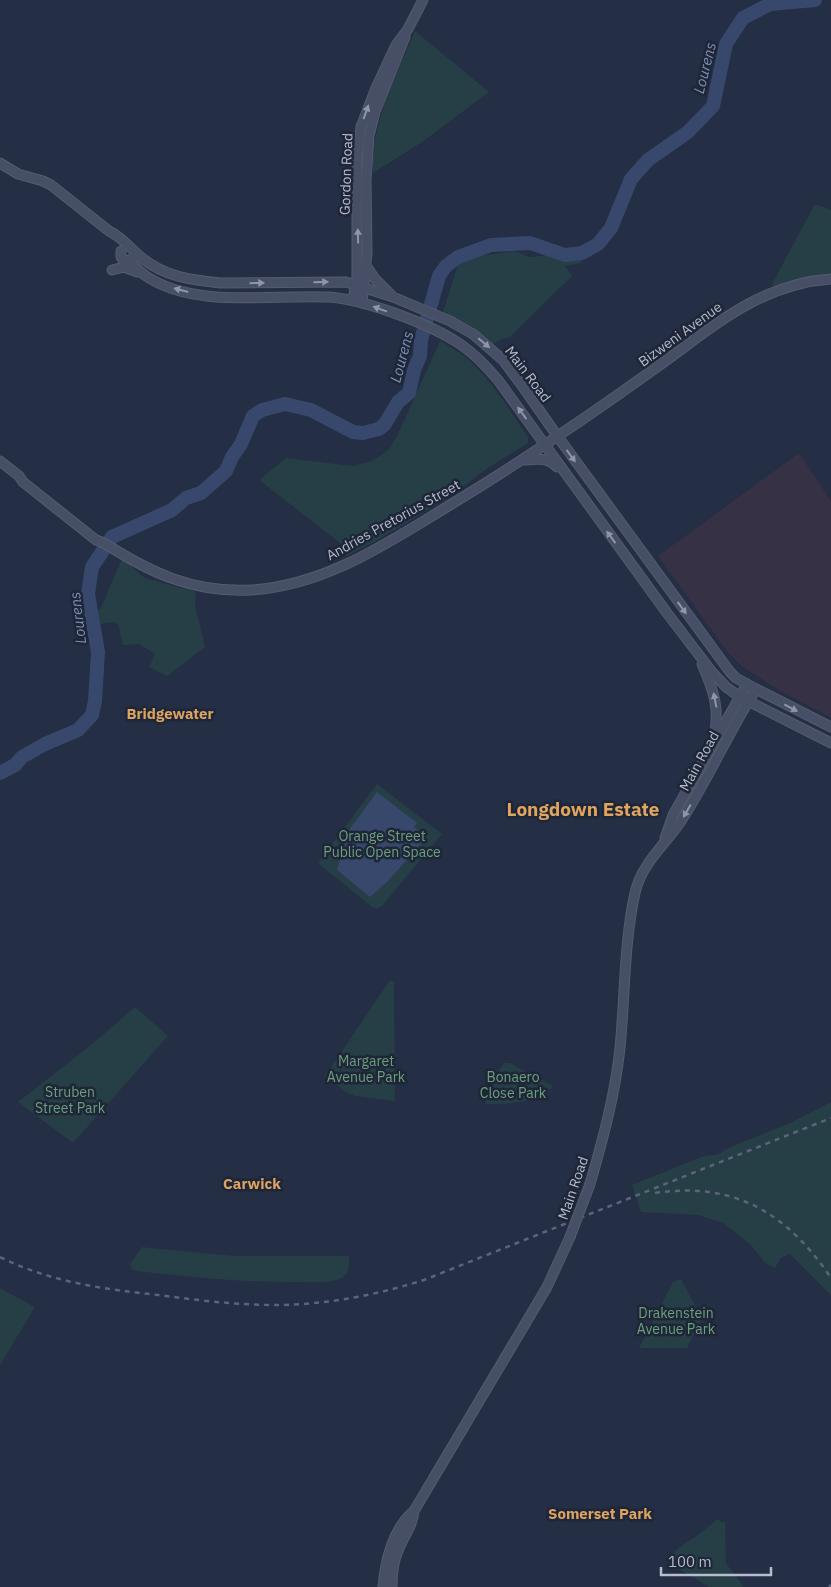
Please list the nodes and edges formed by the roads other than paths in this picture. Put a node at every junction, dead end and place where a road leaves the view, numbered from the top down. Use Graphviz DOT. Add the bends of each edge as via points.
graph roads {
  1 [pos="423,0"];
  2 [pos="408,29"];
  3 [pos="0,163"];
  4 [pos="109,231"];
  5 [pos="132,250"];
  6 [pos="121,251"];
  7 [pos="129,261"];
  8 [pos="367,267"];
  9 [pos="112,270"];
  10 [pos="145,275"];
  11 [pos="831,279"];
  12 [pos="360,286"];
  13 [pos="393,297"];
  14 [pos="357,301"];
  15 [pos="558,437"];
  16 [pos="545,446"];
  17 [pos="0,461"];
  18 [pos="522,461"];
  19 [pos="569,480"];
  20 [pos="696,651"];
  21 [pos="747,684"];
  22 [pos="756,689"];
  23 [pos="744,699"];
  24 [pos="831,727"];
  25 [pos="831,743"];
  26 [pos="712,748"];
  27 [pos="663,843"];
  28 [pos="414,1511"];
  29 [pos="383,1587"];
  30 [pos="392,1587"];
  1 -- 2 [label="main road, Gordon Road"];
  2 -- 8 [label="main road, Gordon Road" via="375,112 369,136"];
  12 -- 2 [label="main road, Gordon Road, one-way" via="357,160 361,127 396,45"];
  3 -- 4 [label="main road, Main Road" via="18,174 51,185"];
  4 -- 5 [label="main road, Main Road"];
  4 -- 6 [label="main road, Main Road"];
  5 -- 6 [label="main road" via="124,248"];
  5 -- 7 [label="main road" via="133,257"];
  5 -- 12 [label="main road, Main Road, one-way" via="172,275 200,281 335,282"];
  6 -- 7 [label="main road" via="123,260"];
  7 -- 10 [label="main road, Main Road"];
  8 -- 12 [label="main road, Gordon Road"];
  8 -- 13 [label="main road"];
  9 -- 10 [label="main road" via="128,268"];
  14 -- 10 [label="main road, Main Road, one-way" via="314,296 200,295 178,290"];
  11 -- 15 [label="main road, Bizweni Avenue" via="775,291 738,309"];
  12 -- 13 [label="main road, Main Road"];
  12 -- 14 [label="main road, Gordon Road"];
  13 -- 15 [label="main road, Main Road, one-way" via="473,334 503,360"];
  16 -- 14 [label="main road, Main Road, one-way" via="487,367 460,344 418,323"];
  15 -- 16 [label="main road, Bizweni Avenue"];
  15 -- 21 [label="main road, Main Road, one-way" via="720,662"];
  16 -- 18 [label="main road, Andries Pretorius Street"];
  16 -- 19 [label="main road, Main Road"];
  17 -- 18 [label="main road, Andries Pretorius Street" via="23,482 128,558 167,577 238,590 291,584 322,575 371,551"];
  18 -- 19 [label="main road" via="545,460 555,465"];
  20 -- 19 [label="main road, Main Road, one-way"];
  20 -- 23 [label="main road, Main Road" via="726,687"];
  26 -- 20 [label="main road, one-way" via="717,722 716,700"];
  21 -- 22 [label="main road"];
  21 -- 23 [label="main road, Main Road"];
  22 -- 23 [label="main road, Main Road"];
  22 -- 24 [label="main road, one-way"];
  23 -- 25 [label="main road"];
  23 -- 26 [label="main road, Main Road"];
  23 -- 27 [label="main road, Main Road, one-way" via="680,822"];
  26 -- 27 [label="main road, Main Road" via="673,815"];
  27 -- 28 [label="main road, Main Road, bridge" via="639,880 635,893 614,1092 590,1184 570,1237 542,1295"];
  28 -- 29 [label="main road, Main Road" via="407,1516 392,1544"];
  28 -- 30 [label="main road, Main Road" via="414,1520 397,1552"];
}
